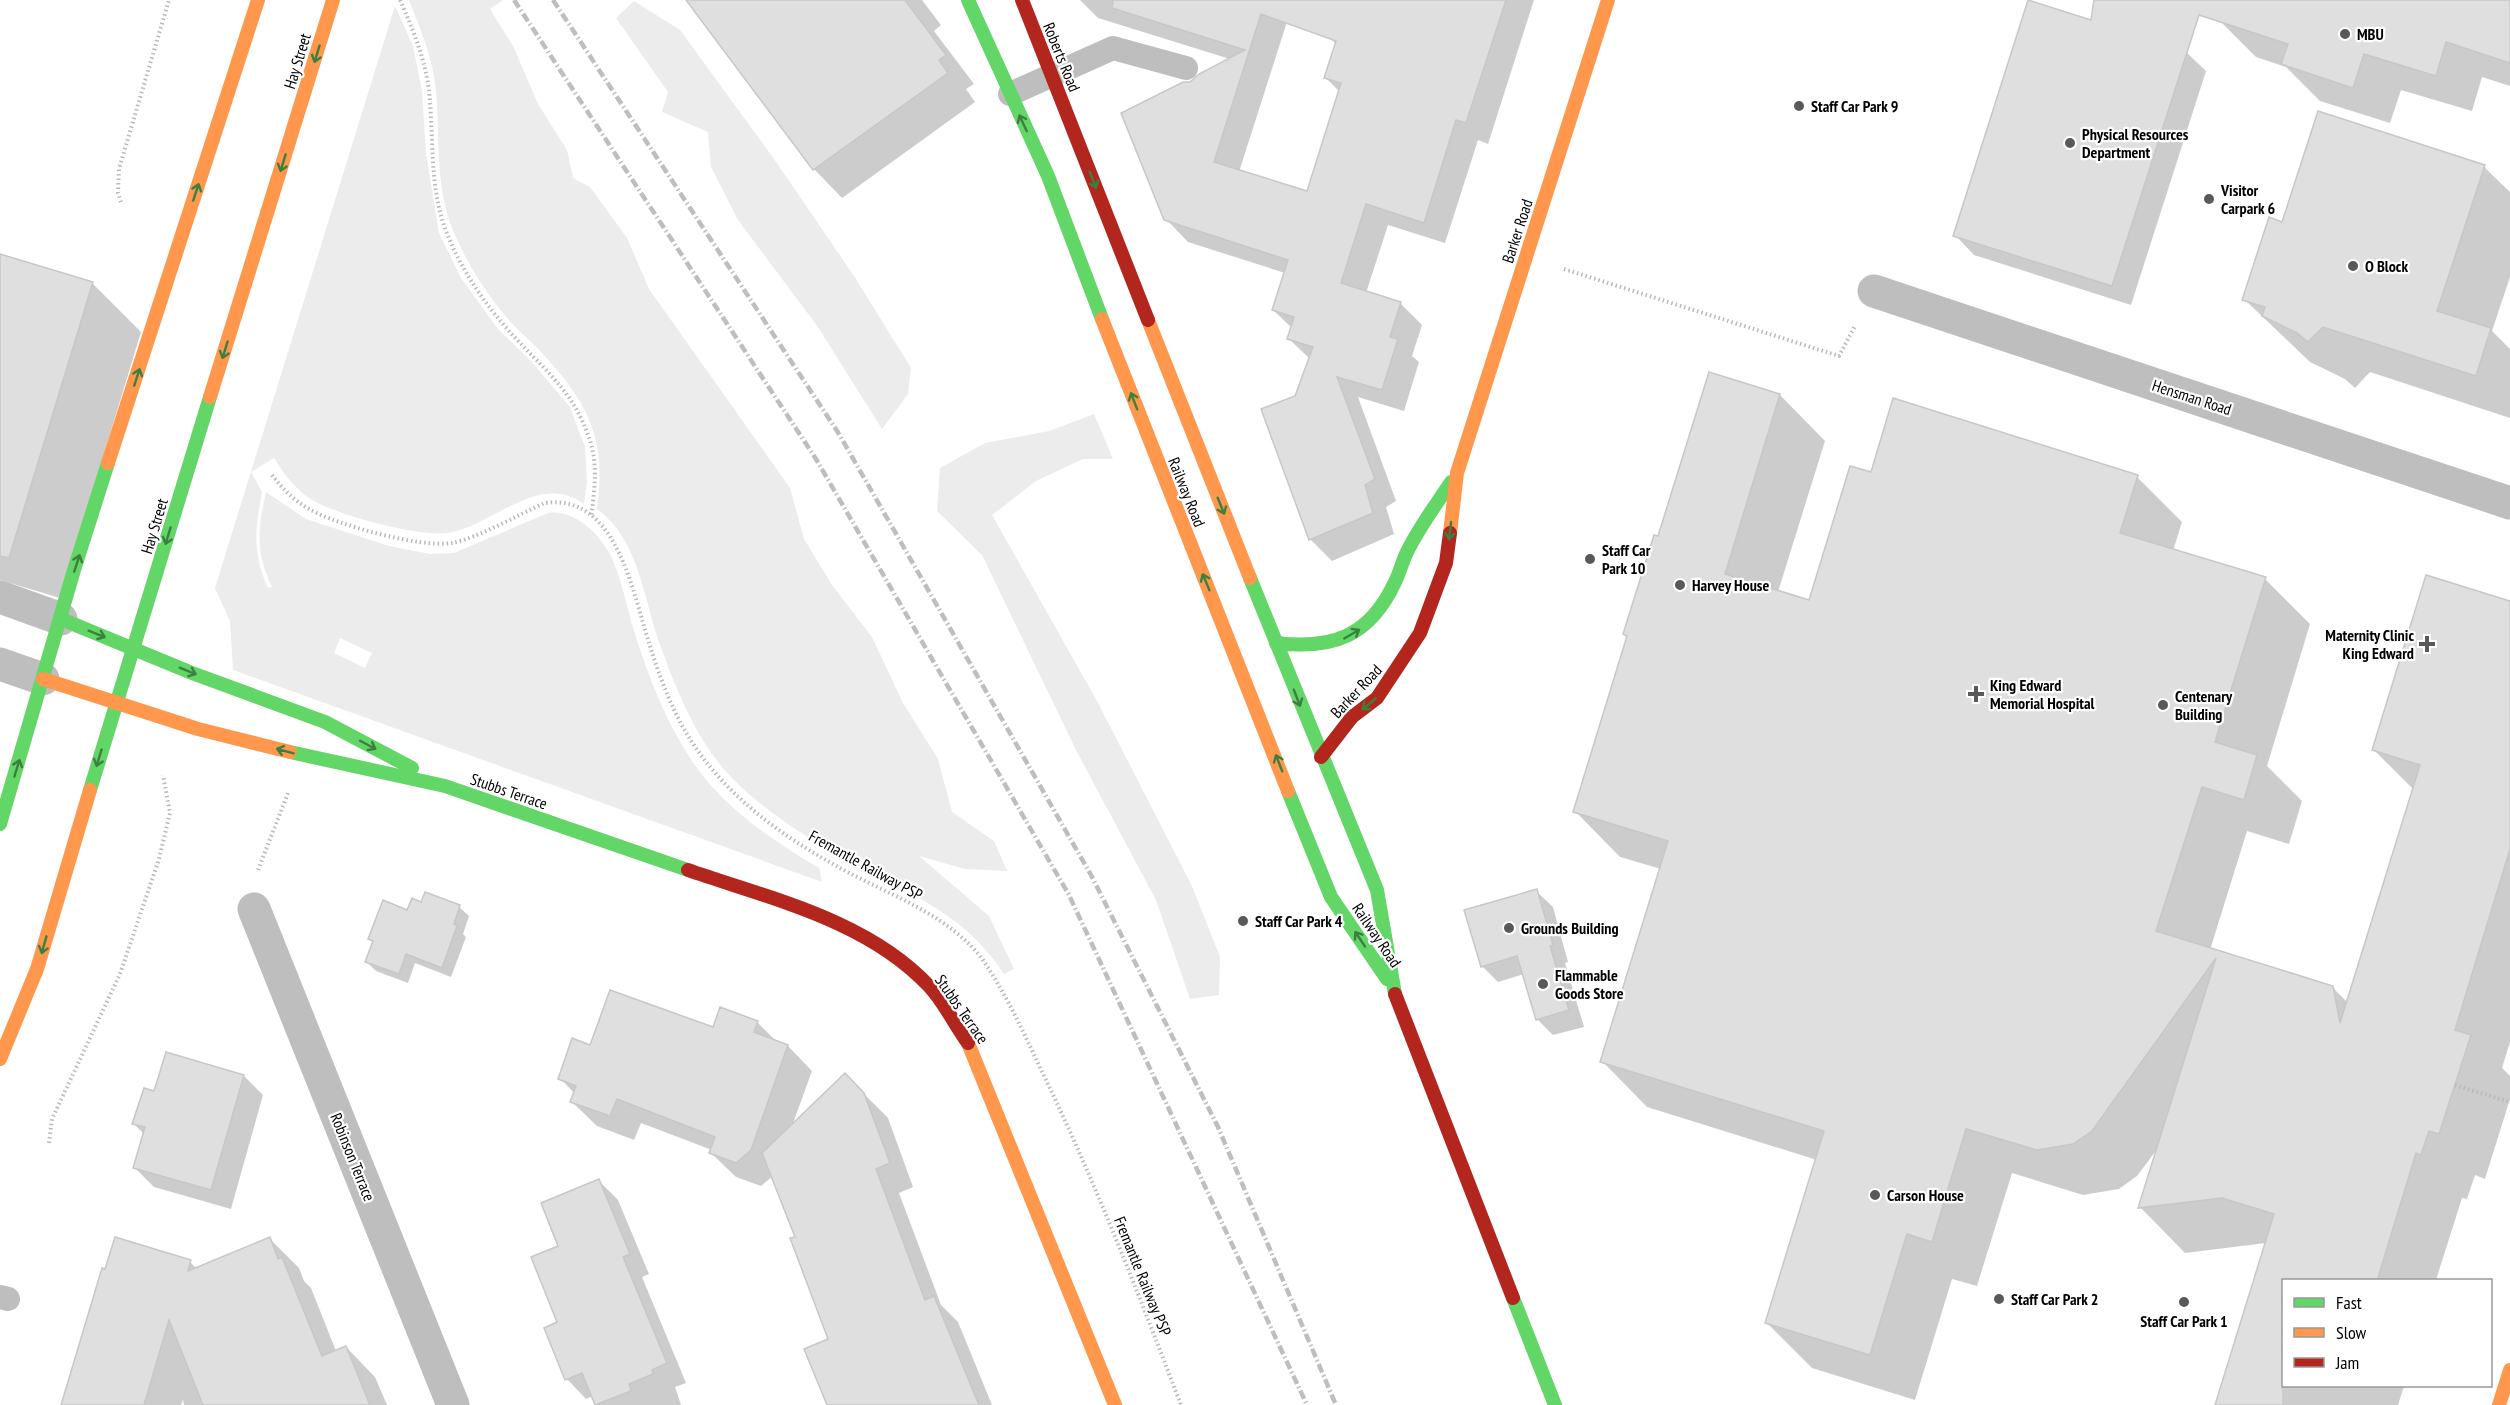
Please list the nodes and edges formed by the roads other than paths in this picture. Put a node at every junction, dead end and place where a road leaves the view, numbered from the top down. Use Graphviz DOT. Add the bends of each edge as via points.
graph roads {
  1 [pos="258,0"];
  2 [pos="333,0"];
  3 [pos="968,0"];
  4 [pos="1022,0"];
  5 [pos="1608,0"];
  6 [pos="1186,68"];
  7 [pos="1051,74"];
  8 [pos="1010,94"];
  9 [pos="1071,126"];
  10 [pos="1874,291"];
  11 [pos="1456,473"];
  12 [pos="2510,503"];
  13 [pos="0,597"];
  14 [pos="61,619"];
  15 [pos="1276,643"];
  16 [pos="134,649"];
  17 [pos="0,664"];
  18 [pos="43,679"];
  19 [pos="116,702"];
  20 [pos="1321,757"];
  21 [pos="445,786"];
  22 [pos="0,824"];
  23 [pos="254,909"];
  24 [pos="1393,988"];
  25 [pos="0,1059"];
  26 [pos="2510,1370"];
  27 [pos="453,1405"];
  28 [pos="1115,1405"];
  29 [pos="1555,1405"];
  30 [pos="2499,1405"];
  14 -- 1 [label="main road, one-way"];
  2 -- 16 [label="main road, Hay Street, one-way"];
  3 -- 8 [label="main road, Railway Road"];
  4 -- 7 [label="main road, Roberts Road"];
  5 -- 11 [label="main road, Barker Road"];
  6 -- 7 [label="lane" via="1113,48"];
  7 -- 8 [label="lane"];
  7 -- 9 [label="main road, Roberts Road"];
  24 -- 8 [label="main road, Railway Road, one-way" via="1331,897 1159,468 1048,176"];
  9 -- 15 [label="main road, Railway Road, one-way"];
  10 -- 12 [label="street, Hensman Road"];
  15 -- 11 [label="main road, Barker Road, one-way" via="1326,646 1364,627 1377,613 1407,552"];
  11 -- 20 [label="main road, Barker Road, one-way" via="1446,562 1420,633 1384,689 1352,717"];
  13 -- 14 [label="street"];
  14 -- 16 [label="main road, Stubbs Terrace, one-way"];
  14 -- 18 [label="main road"];
  15 -- 20 [label="main road, Railway Road, one-way"];
  16 -- 19 [label="main road, Hay Street"];
  16 -- 21 [label="main road, Stubbs Terrace, one-way" via="325,722"];
  17 -- 18 [label="street"];
  18 -- 19 [label="main road, Stubbs Terrace"];
  22 -- 18 [label="main road, one-way"];
  21 -- 19 [label="main road, Stubbs Terrace, one-way" via="198,729"];
  19 -- 25 [label="main road, Hay Street, one-way" via="37,969"];
  20 -- 24 [label="main road, Railway Road" via="1377,890"];
  21 -- 28 [label="main road, Stubbs Terrace" via="831,920 883,946 930,987 973,1051"];
  23 -- 27 [label="street, Robinson Terrace"];
  24 -- 29 [label="main road, Railway Road"];
  26 -- 30 [label="main road"];
}
